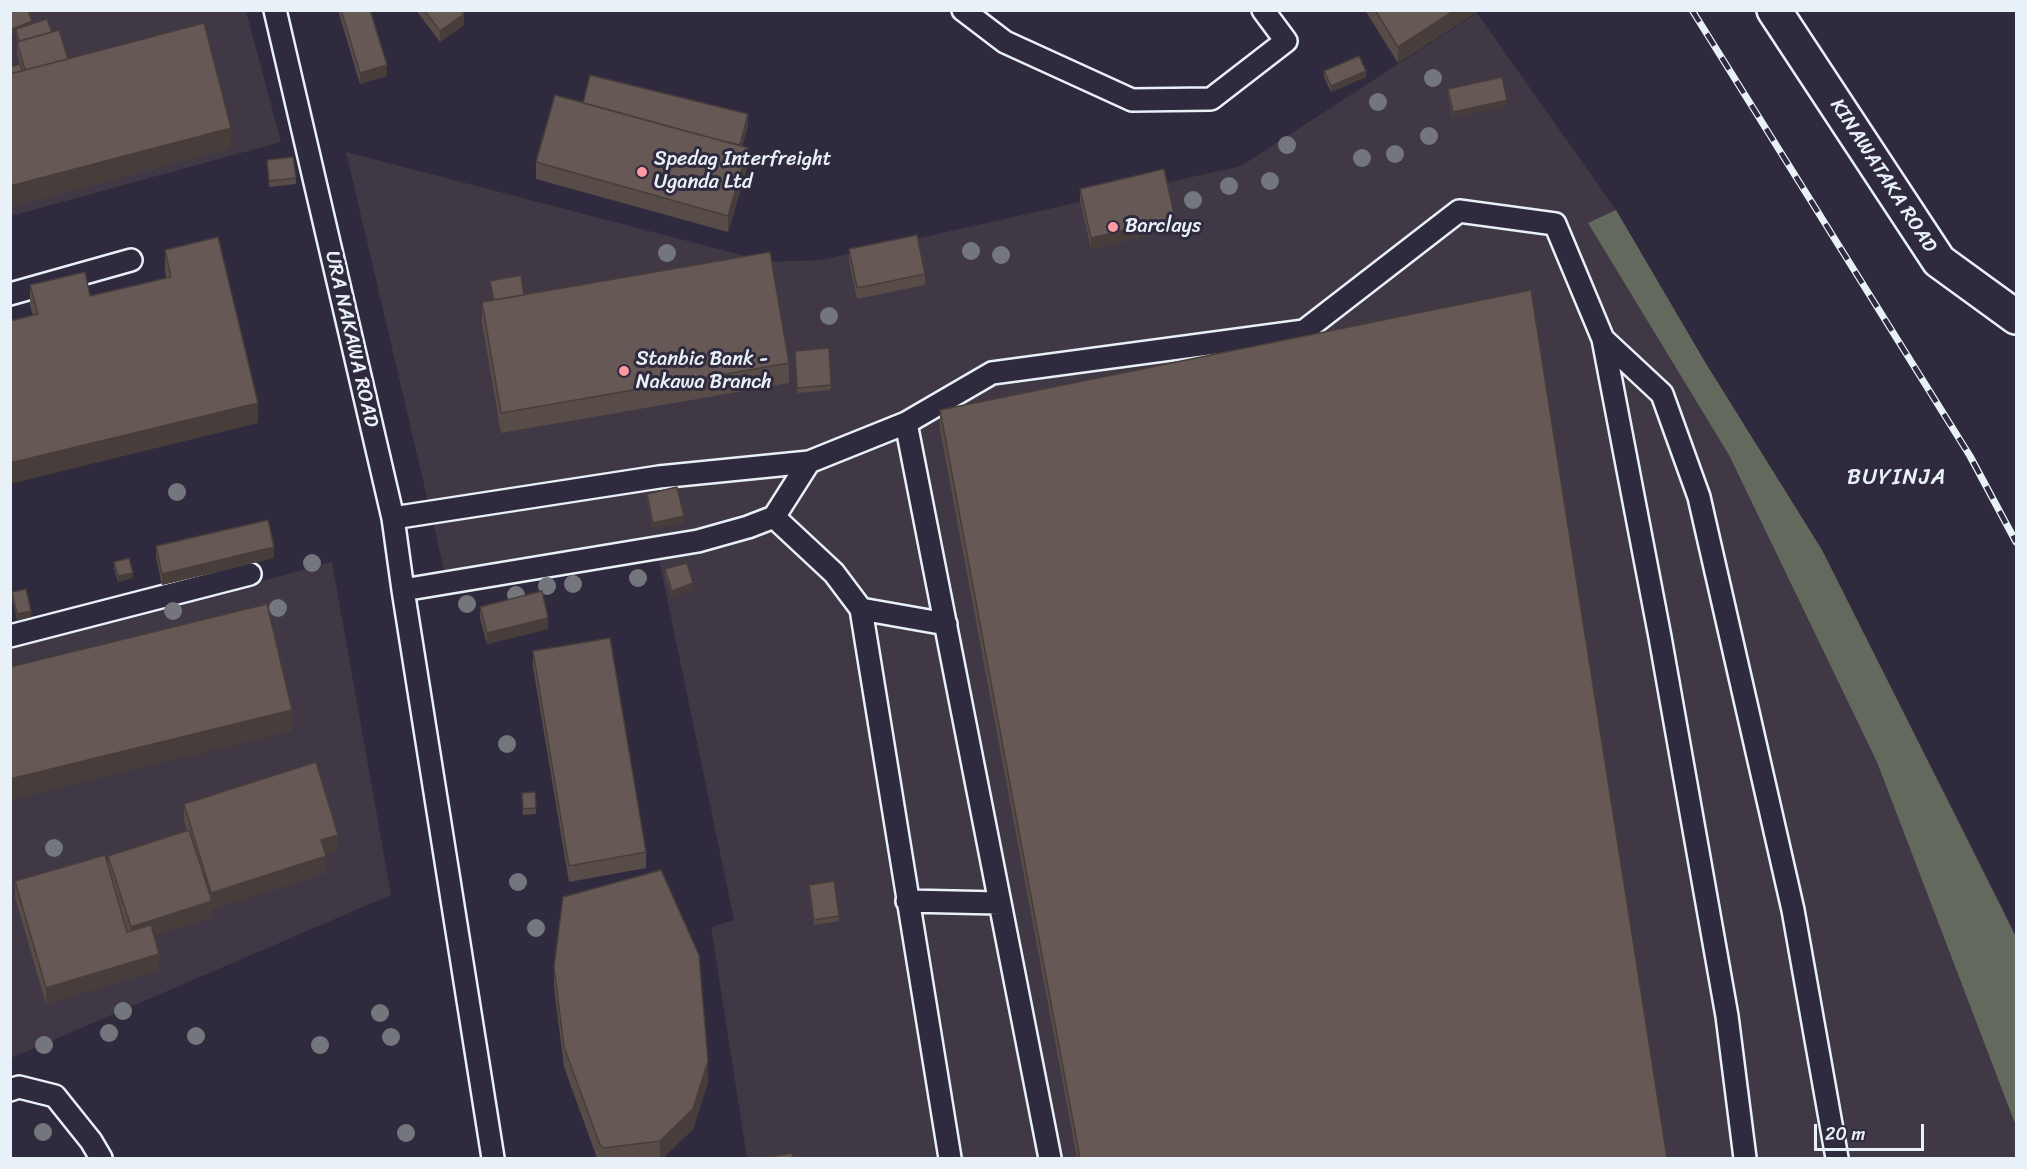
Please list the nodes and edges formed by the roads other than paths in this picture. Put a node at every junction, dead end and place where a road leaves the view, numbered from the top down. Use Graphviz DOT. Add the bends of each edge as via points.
graph roads {
  1 [pos="274,10"];
  2 [pos="963,10"];
  3 [pos="1263,10"];
  4 [pos="1774,10"];
  5 [pos="131,260"];
  6 [pos="10,294"];
  7 [pos="2016,317"];
  8 [pos="1603,339"];
  9 [pos="906,423"];
  10 [pos="809,462"];
  11 [pos="774,517"];
  12 [pos="393,518"];
  13 [pos="250,574"];
  14 [pos="403,590"];
  15 [pos="861,609"];
  16 [pos="946,624"];
  17 [pos="10,636"];
  18 [pos="907,902"];
  19 [pos="999,903"];
  20 [pos="10,1090"];
  21 [pos="101,1158"];
  22 [pos="493,1158"];
  23 [pos="950,1158"];
  24 [pos="1050,1158"];
  25 [pos="1745,1158"];
  26 [pos="1837,1158"];
  1 -- 12 [label="lane, URA NAKAWA ROAD"];
  2 -- 3 [label="lane" via="1005,42 1132,100 1211,99 1286,41"];
  4 -- 7 [label="street, KINAWATAKA ROAD" via="1939,261"];
  5 -- 6 [label="lane"];
  8 -- 9 [label="lane" via="1555,224 1460,211 1304,331 992,373"];
  8 -- 25 [label="lane" via="1725,1005"];
  8 -- 26 [label="lane" via="1662,394 1699,497 1793,910"];
  9 -- 10 [label="lane"];
  9 -- 16 [label="lane"];
  10 -- 11 [label="lane"];
  10 -- 12 [label="lane" via="659,477"];
  11 -- 14 [label="lane" via="698,541"];
  11 -- 15 [label="lane" via="834,573"];
  12 -- 14 [label="lane, URA NAKAWA ROAD"];
  13 -- 17 [label="lane"];
  14 -- 22 [label="lane, URA NAKAWA ROAD"];
  15 -- 16 [label="lane"];
  15 -- 18 [label="lane"];
  16 -- 19 [label="lane"];
  18 -- 19 [label="lane"];
  18 -- 23 [label="lane"];
  19 -- 24 [label="lane"];
  20 -- 21 [label="lane" via="19,1087 55,1096"];
}
